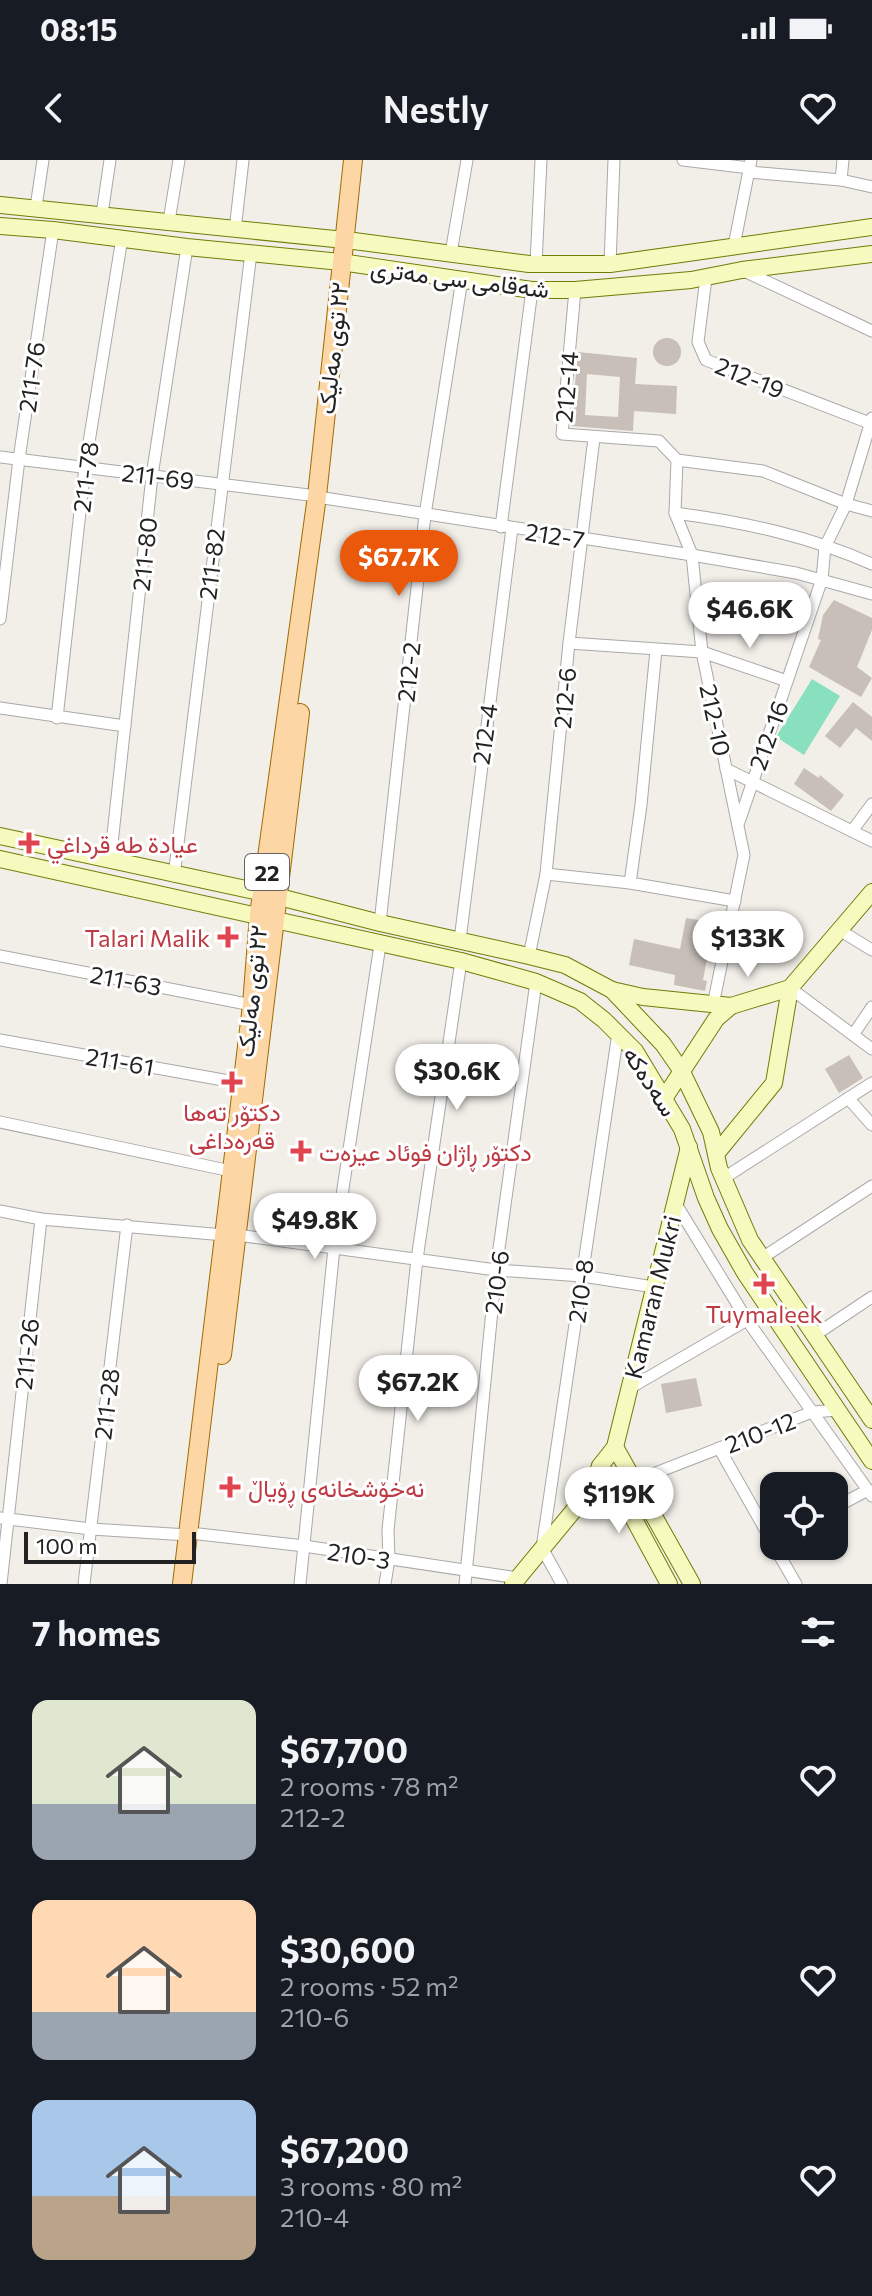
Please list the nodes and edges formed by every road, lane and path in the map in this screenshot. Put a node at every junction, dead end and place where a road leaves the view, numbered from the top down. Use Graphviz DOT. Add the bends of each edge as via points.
graph roads {
  1 [pos="43,160"];
  2 [pos="110,160"];
  3 [pos="179,160"];
  4 [pos="243,160"];
  5 [pos="353,160"];
  6 [pos="359,160"];
  7 [pos="467,160"];
  8 [pos="541,160"];
  9 [pos="614,160"];
  10 [pos="690,160"];
  11 [pos="843,160"];
  12 [pos="750,167"];
  13 [pos="841,180"];
  14 [pos="872,187"];
  15 [pos="0,205"];
  16 [pos="36,207"];
  17 [pos="102,214"];
  18 [pos="169,221"];
  19 [pos="0,226"];
  20 [pos="872,227"];
  21 [pos="53,230"];
  22 [pos="235,230"];
  23 [pos="122,238"];
  24 [pos="349,241"];
  25 [pos="734,246"];
  26 [pos="187,247"];
  27 [pos="251,253"];
  28 [pos="451,253"];
  29 [pos="690,254"];
  30 [pos="872,254"];
  31 [pos="653,259"];
  32 [pos="346,263"];
  33 [pos="536,264"];
  34 [pos="610,264"];
  35 [pos="742,270"];
  36 [pos="462,279"];
  37 [pos="698,279"];
  38 [pos="654,283"];
  39 [pos="532,290"];
  40 [pos="575,290"];
  41 [pos="872,331"];
  42 [pos="871,422"];
  43 [pos="594,438"];
  44 [pos="0,457"];
  45 [pos="19,459"];
  46 [pos="677,460"];
  47 [pos="85,467"];
  48 [pos="152,476"];
  49 [pos="221,484"];
  50 [pos="320,497"];
  51 [pos="846,504"];
  52 [pos="872,511"];
  53 [pos="675,513"];
  54 [pos="425,515"];
  55 [pos="506,527"];
  56 [pos="581,539"];
  57 [pos="825,547"];
  58 [pos="692,555"];
  59 [pos="872,564"];
  60 [pos="822,579"];
  61 [pos="872,594"];
  62 [pos="0,619"];
  63 [pos="569,643"];
  64 [pos="656,650"];
  65 [pos="702,652"];
  66 [pos="787,681"];
  67 [pos="0,708"];
  68 [pos="57,718"];
  69 [pos="125,726"];
  70 [pos="726,769"];
  71 [pos="751,781"];
  72 [pos="872,804"];
  73 [pos="738,824"];
  74 [pos="852,831"];
  75 [pos="0,836"];
  76 [pos="872,841"];
  77 [pos="0,859"];
  78 [pos="110,862"];
  79 [pos="546,874"];
  80 [pos="174,876"];
  81 [pos="630,883"];
  82 [pos="872,892"];
  83 [pos="272,895"];
  84 [pos="735,901"];
  85 [pos="267,917"];
  86 [pos="380,923"];
  87 [pos="841,931"];
  88 [pos="460,940"];
  89 [pos="380,945"];
  90 [pos="872,950"];
  91 [pos="0,956"];
  92 [pos="529,956"];
  93 [pos="461,961"];
  94 [pos="536,982"];
  95 [pos="790,988"];
  96 [pos="612,990"];
  97 [pos="252,1005"];
  98 [pos="713,1005"];
  99 [pos="731,1006"];
  100 [pos="872,1007"];
  101 [pos="618,1033"];
  102 [pos="853,1035"];
  103 [pos="0,1040"];
  104 [pos="872,1049"];
  105 [pos="681,1070"];
  106 [pos="240,1083"];
  107 [pos="872,1083"];
  108 [pos="665,1097"];
  109 [pos="848,1098"];
  110 [pos="0,1122"];
  111 [pos="872,1125"];
  112 [pos="689,1147"];
  113 [pos="716,1154"];
  114 [pos="231,1171"];
  115 [pos="724,1178"];
  116 [pos="872,1186"];
  117 [pos="676,1204"];
  118 [pos="0,1211"];
  119 [pos="41,1219"];
  120 [pos="127,1225"];
  121 [pos="230,1235"];
  122 [pos="334,1248"];
  123 [pos="762,1258"];
  124 [pos="417,1259"];
  125 [pos="496,1270"];
  126 [pos="582,1276"];
  127 [pos="654,1287"];
  128 [pos="872,1297"];
  129 [pos="747,1320"];
  130 [pos="815,1335"];
  131 [pos="630,1388"];
  132 [pos="839,1410"];
  133 [pos="812,1412"];
  134 [pos="871,1415"];
  135 [pos="615,1447"];
  136 [pos="719,1448"];
  137 [pos="872,1461"];
  138 [pos="600,1466"];
  139 [pos="635,1481"];
  140 [pos="593,1487"];
  141 [pos="617,1488"];
  142 [pos="870,1493"];
  143 [pos="848,1502"];
  144 [pos="4,1518"];
  145 [pos="760,1519"];
  146 [pos="91,1529"];
  147 [pos="194,1535"];
  148 [pos="304,1546"];
  149 [pos="542,1548"];
  150 [pos="389,1559"];
  151 [pos="783,1560"];
  152 [pos="466,1571"];
  153 [pos="516,1581"];
  154 [pos="1,1584"];
  155 [pos="84,1584"];
  156 [pos="182,1584"];
  157 [pos="194,1584"];
  158 [pos="300,1584"];
  159 [pos="385,1584"];
  160 [pos="465,1584"];
  161 [pos="562,1584"];
  162 [pos="669,1584"];
  163 [pos="692,1584"];
  164 [pos="796,1584"];
  1 -- 16 [label="street"];
  2 -- 17 [label="street"];
  3 -- 18 [label="street"];
  4 -- 22 [label="street"];
  5 -- 24 [label="main road, ٢٢ توی مەلیک / 22"];
  6 -- 24 [label="main road, ٢٢ توی مەلیک / 22"];
  7 -- 28 [label="street"];
  8 -- 33 [label="street"];
  9 -- 34 [label="street"];
  10 -- 12 [label="street"];
  11 -- 13 [label="street"];
  12 -- 13 [label="street"];
  12 -- 25 [label="street"];
  13 -- 14 [label="street"];
  15 -- 16 [label="main road, شەقامی سی مەتری"];
  16 -- 17 [label="main road, شەقامی سی مەتری"];
  17 -- 18 [label="main road, شەقامی سی مەتری"];
  18 -- 22 [label="main road, شەقامی سی مەتری"];
  19 -- 21 [label="main road, شەقامی سی مەتری"];
  20 -- 25 [label="main road, شەقامی سی مەتری"];
  21 -- 23 [label="main road, شەقامی سی مەتری"];
  21 -- 45 [label="street, 211-76"];
  22 -- 24 [label="main road, شەقامی سی مەتری"];
  23 -- 26 [label="main road, شەقامی سی مەتری"];
  23 -- 47 [label="street, 211-78"];
  24 -- 28 [label="main road, شەقامی سی مەتری"];
  24 -- 32 [label="main road, ٢٢ توی مەلیک / 22"];
  25 -- 29 [label="main road, شەقامی سی مەتری"];
  26 -- 27 [label="main road, شەقامی سی مەتری"];
  26 -- 48 [label="street, 211-80"];
  27 -- 32 [label="main road, شەقامی سی مەتری"];
  27 -- 49 [label="street, 211-82"];
  28 -- 33 [label="main road, شەقامی سی مەتری"];
  29 -- 31 [label="main road, شەقامی سی مەتری"];
  29 -- 37 [label="main road" via="684,265"];
  30 -- 35 [label="main road, شەقامی سی مەتری"];
  31 -- 34 [label="main road, شەقامی سی مەتری"];
  31 -- 38 [label="main road" via="660,271"];
  32 -- 36 [label="main road, شەقامی سی مەتری"];
  32 -- 50 [label="main road, ٢٢ توی مەلیک / 22"];
  33 -- 34 [label="main road, شەقامی سی مەتری"];
  35 -- 37 [label="main road, شەقامی سی مەتری"];
  35 -- 41 [label="street"];
  36 -- 39 [label="main road, شەقامی سی مەتری"];
  36 -- 54 [label="street, 212-2"];
  37 -- 38 [label="main road, شەقامی سی مەتری"];
  37 -- 42 [label="street, 212-19" via="698,342 706,360"];
  38 -- 40 [label="main road, شەقامی سی مەتری"];
  39 -- 40 [label="main road, شەقامی سی مەتری"];
  39 -- 55 [label="street, 212-4"];
  40 -- 43 [label="street, 212-14" via="562,434"];
  42 -- 51 [label="street, 212-16"];
  43 -- 46 [label="street, 212-14" via="659,441"];
  43 -- 56 [label="street, 212-6"];
  44 -- 45 [label="street, 211-69"];
  45 -- 47 [label="street, 211-69"];
  45 -- 62 [label="street, 211-76"];
  46 -- 51 [label="street" via="763,471"];
  46 -- 53 [label="street, 212-10"];
  47 -- 48 [label="street, 211-69"];
  47 -- 68 [label="street, 211-78"];
  48 -- 49 [label="street, 211-69"];
  48 -- 69 [label="street, 211-80"];
  49 -- 50 [label="street, 211-69"];
  49 -- 80 [label="street, 211-82"];
  50 -- 54 [label="street, 212-7"];
  50 -- 83 [label="main road, ٢٢ توی مەلیک / 22"];
  51 -- 52 [label="street"];
  51 -- 57 [label="street, 212-16"];
  53 -- 57 [label="street" via="766,527"];
  53 -- 58 [label="street, 212-10"];
  54 -- 55 [label="street, 212-7"];
  54 -- 86 [label="street, 212-2"];
  55 -- 56 [label="street, 212-7"];
  55 -- 88 [label="street, 212-4"];
  56 -- 58 [label="street, 212-7"];
  56 -- 63 [label="street, 212-6"];
  57 -- 59 [label="street"];
  57 -- 60 [label="street, 212-16"];
  58 -- 60 [label="street, 212-7"];
  58 -- 65 [label="street, 212-10"];
  60 -- 61 [label="street, 212-7"];
  60 -- 66 [label="street, 212-16"];
  63 -- 64 [label="street"];
  63 -- 79 [label="street, 212-6"];
  64 -- 65 [label="street"];
  64 -- 81 [label="street"];
  65 -- 66 [label="street"];
  65 -- 70 [label="street, 212-10"];
  66 -- 71 [label="street, 212-16"];
  67 -- 68 [label="street"];
  68 -- 69 [label="street"];
  69 -- 78 [label="street, 211-80"];
  70 -- 71 [label="street"];
  70 -- 73 [label="street, 212-10"];
  71 -- 73 [label="street, 212-16"];
  71 -- 74 [label="street"];
  72 -- 74 [label="street"];
  73 -- 84 [label="street, 212-10" via="744,855"];
  74 -- 76 [label="street"];
  75 -- 78 [label="main road"];
  77 -- 85 [label="main road, سەدەکە"];
  78 -- 80 [label="main road"];
  79 -- 81 [label="street"];
  79 -- 92 [label="street, 212-6"];
  80 -- 83 [label="main road"];
  81 -- 84 [label="street"];
  82 -- 87 [label="main road"];
  83 -- 85 [label="main road, ٢٢ توی مەلیک / 22"];
  83 -- 86 [label="main road"];
  84 -- 98 [label="street, 212-10"];
  85 -- 89 [label="main road, سەدەکە"];
  85 -- 97 [label="main road, ٢٢ توی مەلیک / 22"];
  85 -- 121 [label="main road, ٢٢ توی مەلیک / 22"];
  86 -- 88 [label="main road"];
  87 -- 90 [label="street"];
  87 -- 95 [label="main road"];
  88 -- 92 [label="main road"];
  89 -- 93 [label="main road, سەدەکە"];
  89 -- 122 [label="street"];
  91 -- 97 [label="street, 211-63"];
  92 -- 96 [label="main road" via="565,965"];
  93 -- 94 [label="main road, سەدەکە"];
  93 -- 124 [label="street"];
  94 -- 101 [label="main road, سەدەکە" via="580,1001"];
  94 -- 125 [label="street, 210-6"];
  95 -- 99 [label="main road"];
  95 -- 102 [label="street"];
  95 -- 113 [label="main road" via="774,1083"];
  96 -- 98 [label="main road"];
  96 -- 105 [label="main road, سەدەکە"];
  97 -- 106 [label="main road, ٢٢ توی مەلیک / 22"];
  98 -- 99 [label="main road"];
  99 -- 105 [label="main road"];
  100 -- 102 [label="street"];
  101 -- 108 [label="main road, سەدەکە"];
  101 -- 126 [label="street, 210-8"];
  102 -- 104 [label="street"];
  103 -- 106 [label="street, 211-61"];
  105 -- 108 [label="main road"];
  105 -- 113 [label="main road, سەدەکە"];
  106 -- 114 [label="main road, ٢٢ توی مەلیک / 22"];
  107 -- 109 [label="street"];
  108 -- 112 [label="main road, سەدەکە"];
  109 -- 111 [label="street"];
  109 -- 115 [label="street"];
  110 -- 114 [label="street"];
  112 -- 117 [label="main road, Kamaran Mukri"];
  112 -- 132 [label="main road, سەدەکە" via="706,1198 745,1273"];
  113 -- 115 [label="main road, سەدەکە"];
  114 -- 121 [label="main road, ٢٢ توی مەلیک / 22"];
  115 -- 123 [label="main road, سەدەکە" via="739,1219"];
  116 -- 123 [label="street"];
  117 -- 127 [label="main road, Kamaran Mukri"];
  117 -- 129 [label="street"];
  118 -- 119 [label="street"];
  119 -- 120 [label="street"];
  119 -- 144 [label="street, 211-26"];
  120 -- 121 [label="street"];
  120 -- 146 [label="street, 211-28"];
  121 -- 122 [label="street"];
  121 -- 147 [label="main road, ٢٢ توی مەلیک / 22"];
  122 -- 124 [label="street"];
  122 -- 148 [label="street"];
  123 -- 130 [label="main road, سەدەکە"];
  124 -- 125 [label="street"];
  124 -- 150 [label="street"];
  125 -- 126 [label="street"];
  125 -- 152 [label="street, 210-6"];
  126 -- 127 [label="street"];
  126 -- 149 [label="street, 210-8"];
  127 -- 131 [label="main road, Kamaran Mukri"];
  128 -- 130 [label="street"];
  129 -- 131 [label="street"];
  129 -- 133 [label="street"];
  130 -- 134 [label="main road, سەدەکە"];
  131 -- 135 [label="main road, Kamaran Mukri"];
  132 -- 133 [label="street, 210-12"];
  132 -- 137 [label="main road, سەدەکە"];
  133 -- 136 [label="street, 210-12"];
  133 -- 142 [label="street"];
  135 -- 138 [label="main road, Kamaran Mukri"];
  135 -- 139 [label="main road"];
  136 -- 139 [label="street, 210-12"];
  136 -- 145 [label="street"];
  138 -- 140 [label="main road, Kamaran Mukri"];
  138 -- 141 [label="main road"];
  139 -- 141 [label="street, 210-12"];
  139 -- 163 [label="main road"];
  140 -- 141 [label="street, 210-12"];
  140 -- 149 [label="main road"];
  141 -- 162 [label="main road"];
  142 -- 143 [label="street"];
  144 -- 146 [label="street, 210-3"];
  144 -- 154 [label="street, 211-26"];
  146 -- 147 [label="street, 210-3"];
  146 -- 155 [label="street, 211-28"];
  147 -- 148 [label="street, 210-3"];
  147 -- 156 [label="main road, ٢٢ توی مەلیک / 22"];
  147 -- 157 [label="main road, ٢٢ توی مەلیک / 22"];
  148 -- 150 [label="street, 210-3"];
  148 -- 158 [label="street"];
  149 -- 153 [label="main road"];
  149 -- 161 [label="street"];
  150 -- 152 [label="street, 210-3"];
  150 -- 159 [label="street"];
  151 -- 164 [label="street"];
  152 -- 153 [label="street, 210-3"];
  152 -- 160 [label="street, 210-6"];
}
